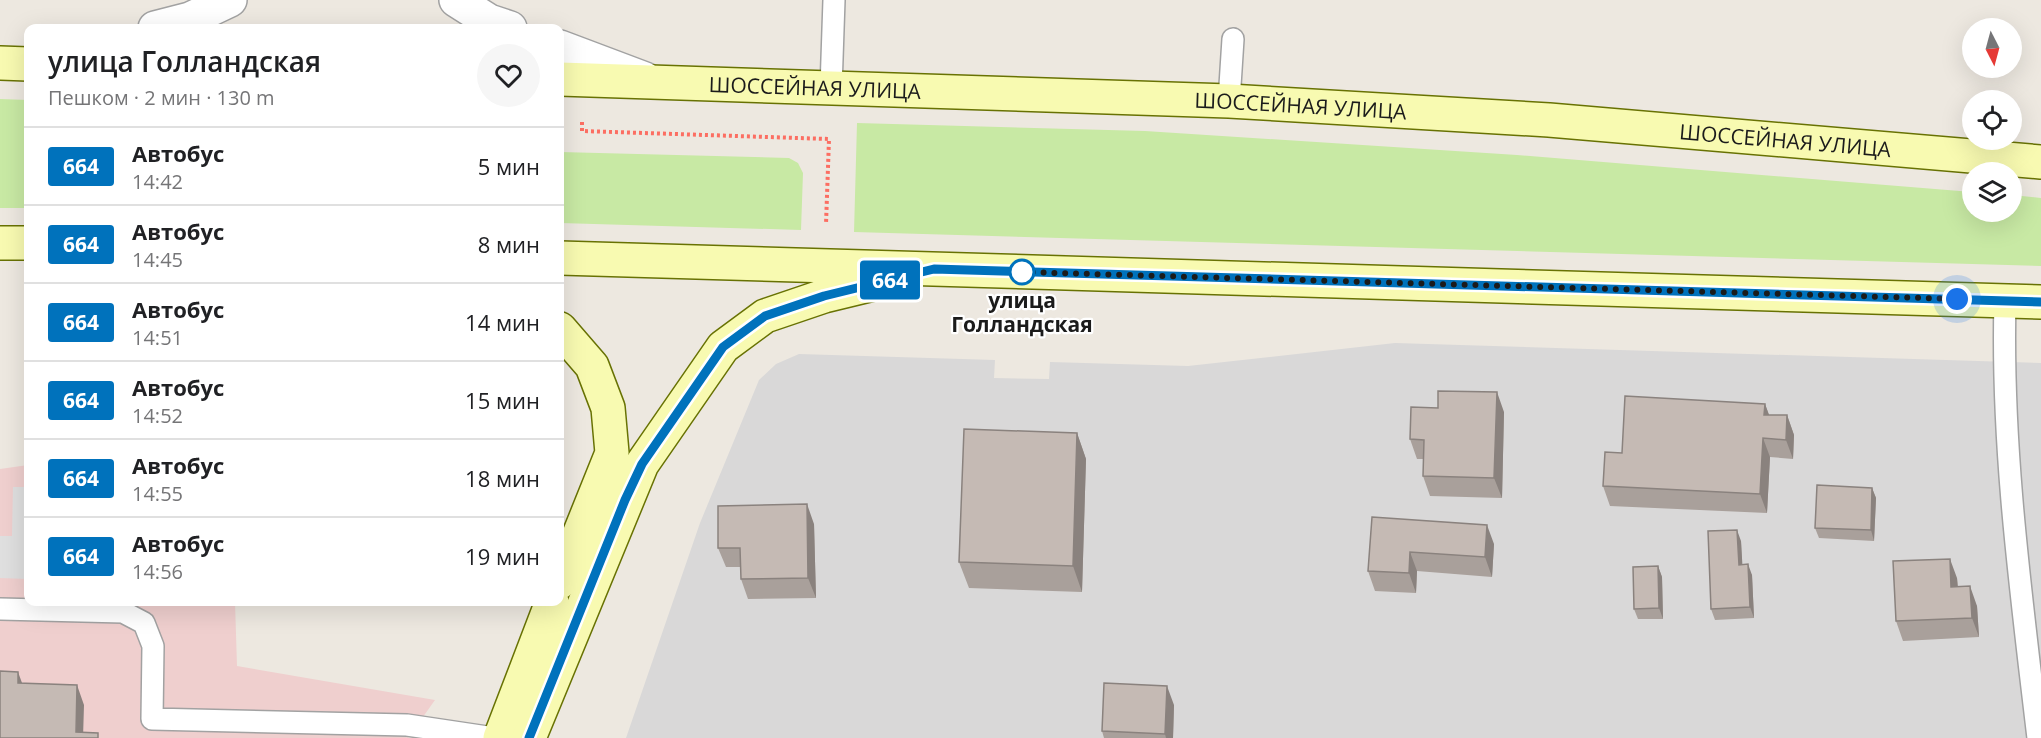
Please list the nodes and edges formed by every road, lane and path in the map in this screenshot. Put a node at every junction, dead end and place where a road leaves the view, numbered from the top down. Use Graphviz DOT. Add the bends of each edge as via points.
graph roads {
  1 [pos="230,0"];
  2 [pos="456,0"];
  3 [pos="834,0"];
  4 [pos="171,24"];
  5 [pos="498,24"];
  6 [pos="1233,39"];
  7 [pos="564,49"];
  8 [pos="564,79"];
  9 [pos="652,82"];
  10 [pos="831,88"];
  11 [pos="1229,101"];
  12 [pos="582,112"];
  13 [pos="2041,162"];
  14 [pos="826,228"];
  15 [pos="0,243"];
  16 [pos="24,243"];
  17 [pos="564,258"];
  18 [pos="934,269"];
  19 [pos="2005,300"];
  20 [pos="2041,302"];
  21 [pos="564,334"];
  22 [pos="564,572"];
  23 [pos="550,606"];
  24 [pos="0,609"];
  25 [pos="151,728"];
  26 [pos="494,738"];
  27 [pos="500,738"];
  28 [pos="529,738"];
  29 [pos="2038,738"];
  1 -- 4 [label="street"];
  2 -- 5 [label="street"];
  3 -- 10 [label="lane"];
  6 -- 11 [label="lane"];
  7 -- 9 [label="street"];
  8 -- 9 [label="main road, ШОССЕЙНАЯ УЛИЦА"];
  9 -- 10 [label="main road, ШОССЕЙНАЯ УЛИЦА"];
  10 -- 11 [label="main road, ШОССЕЙНАЯ УЛИЦА"];
  11 -- 13 [label="main road, ШОССЕЙНАЯ УЛИЦА" via="1549,120"];
  12 -- 14 [label="path" via="582,131 829,139"];
  15 -- 16 [label="main road"];
  17 -- 18 [label="main road"];
  18 -- 19 [label="main road"];
  18 -- 28 [label="main road" via="824,296 765,316 723,347 642,464"];
  19 -- 20 [label="main road"];
  19 -- 29 [label="lane" via="2005,405"];
  21 -- 22 [label="main road" via="592,366 608,408 612,453"];
  23 -- 27 [label="main road"];
  24 -- 25 [label="lane" via="123,612 144,623 153,646"];
  25 -- 26 [label="lane" via="407,725"];
}
